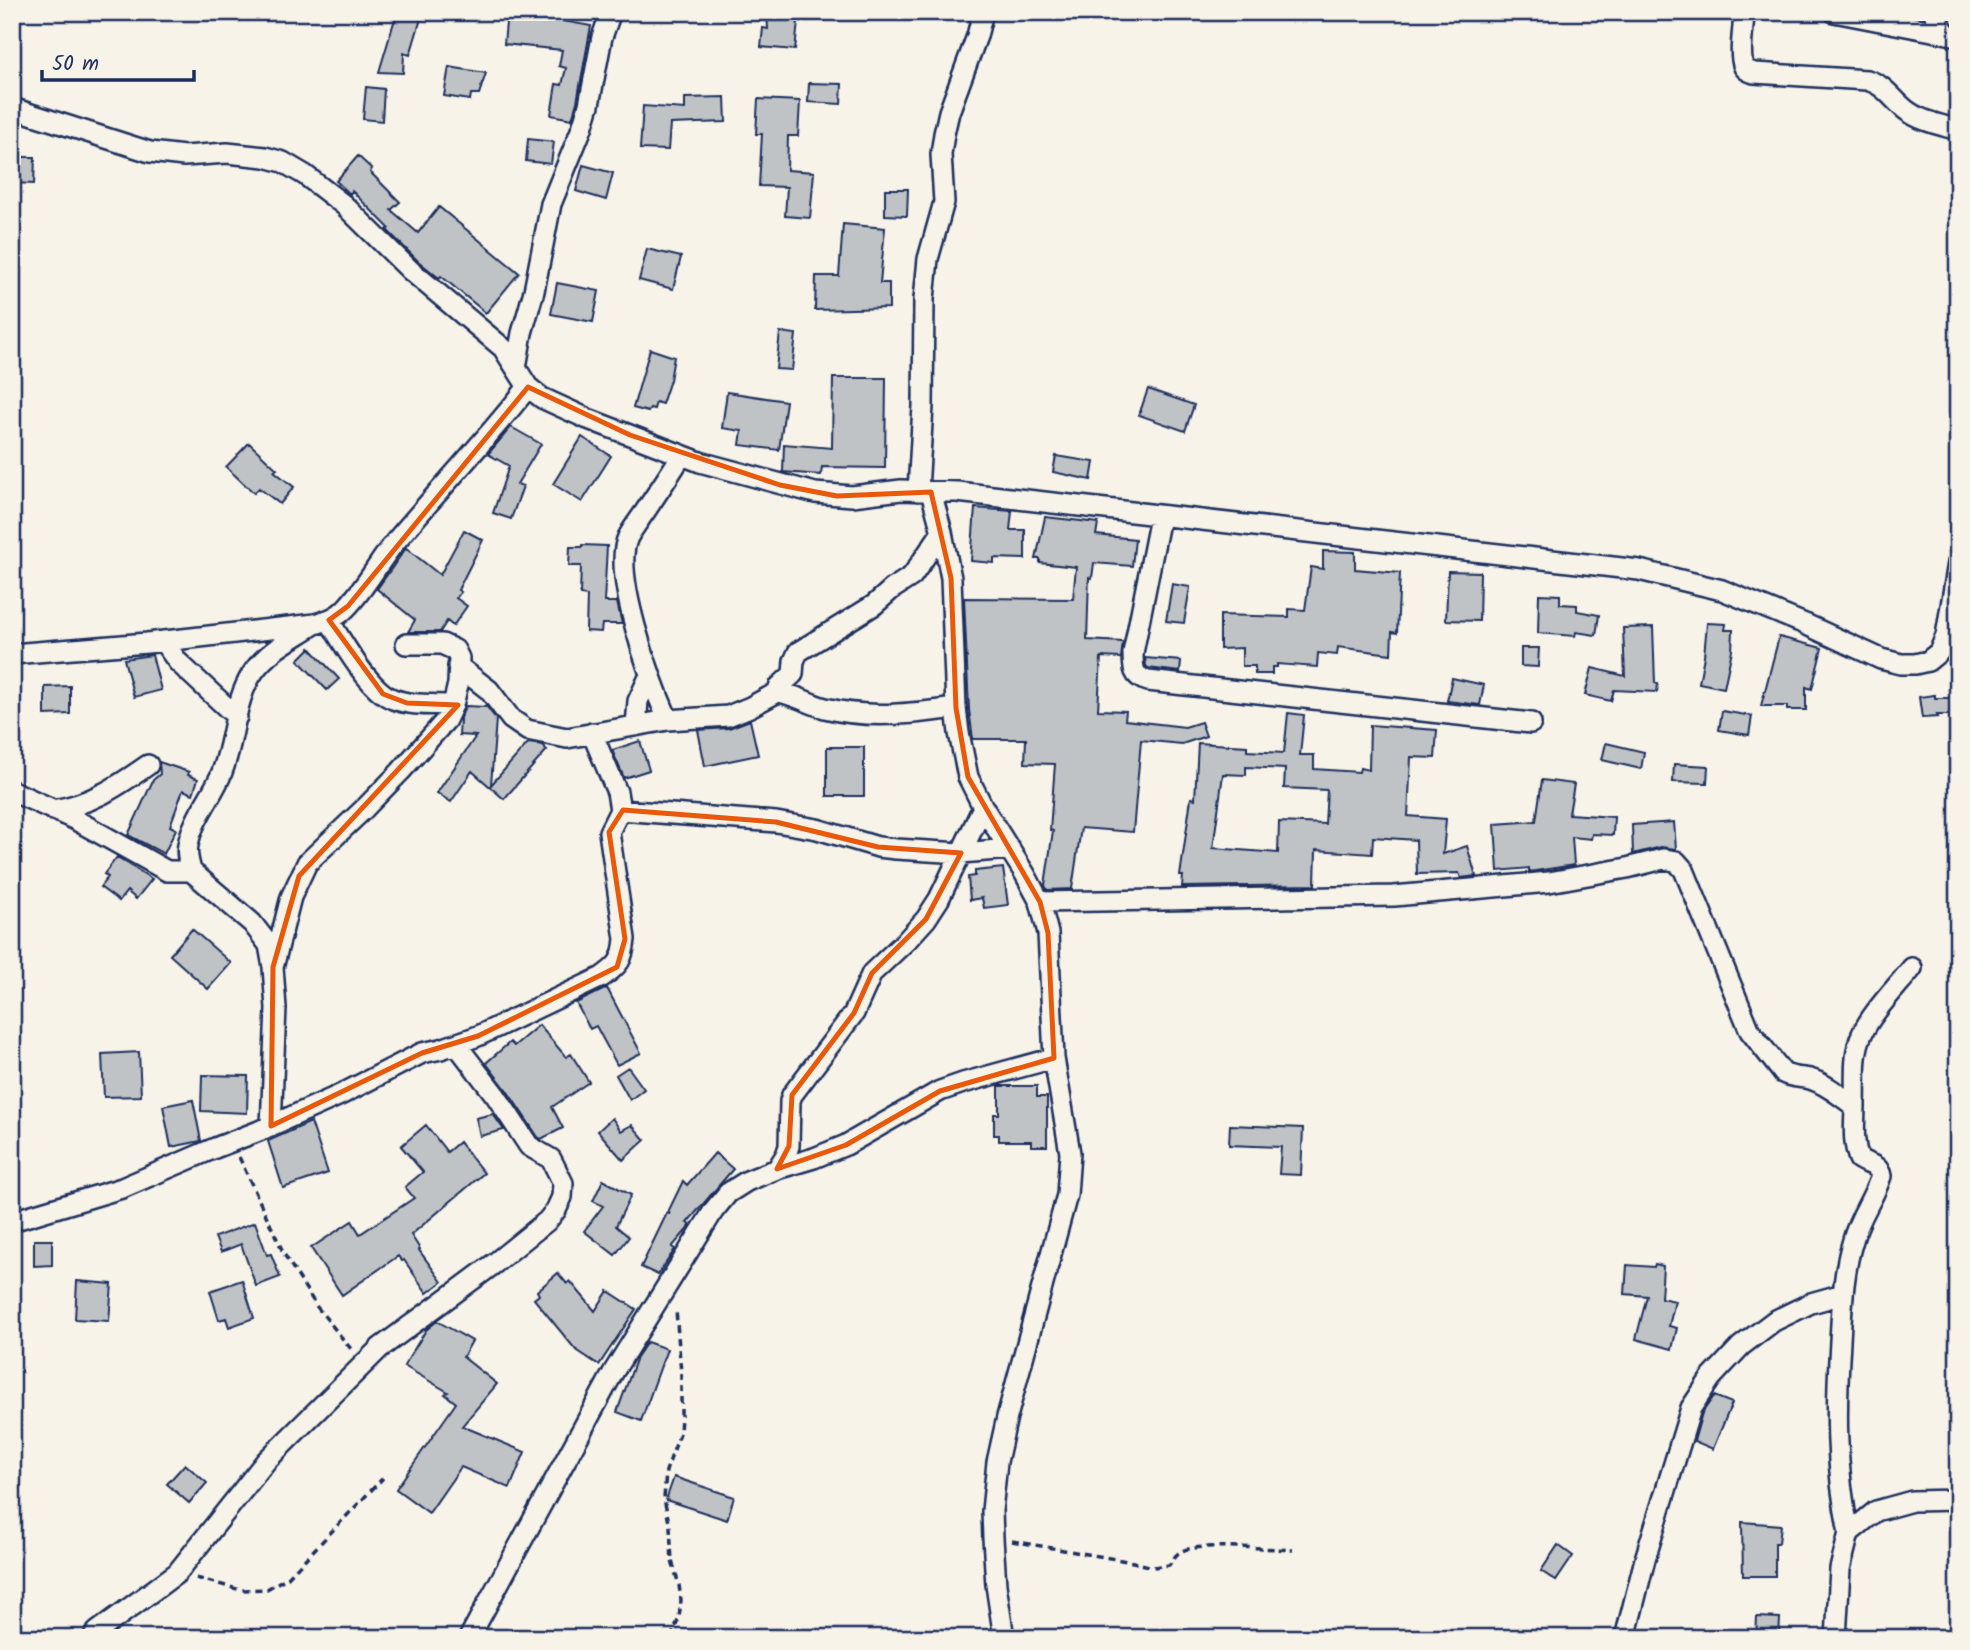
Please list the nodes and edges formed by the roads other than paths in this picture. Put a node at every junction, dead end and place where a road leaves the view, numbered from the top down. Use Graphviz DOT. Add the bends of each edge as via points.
graph roads {
  1 [pos="611,12"];
  2 [pos="983,12"];
  3 [pos="1744,12"];
  4 [pos="1834,12"];
  5 [pos="1934,12"];
  6 [pos="1952,35"];
  7 [pos="12,108"];
  8 [pos="1958,130"];
  9 [pos="516,368"];
  10 [pos="528,387"];
  11 [pos="682,455"];
  12 [pos="925,492"];
  13 [pos="1160,517"];
  14 [pos="942,532"];
  15 [pos="1958,563"];
  16 [pos="322,622"];
  17 [pos="163,641"];
  18 [pos="406,644"];
  19 [pos="12,654"];
  20 [pos="458,666"];
  21 [pos="650,675"];
  22 [pos="778,692"];
  23 [pos="453,705"];
  24 [pos="956,708"];
  25 [pos="237,717"];
  26 [pos="668,720"];
  27 [pos="1531,723"];
  28 [pos="636,726"];
  29 [pos="592,733"];
  30 [pos="148,765"];
  31 [pos="12,791"];
  32 [pos="984,807"];
  33 [pos="53,810"];
  34 [pos="620,810"];
  35 [pos="1010,849"];
  36 [pos="961,853"];
  37 [pos="191,871"];
  38 [pos="1040,902"];
  39 [pos="273,967"];
  40 [pos="1912,968"];
  41 [pos="456,1044"];
  42 [pos="1054,1058"];
  43 [pos="1856,1106"];
  44 [pos="271,1126"];
  45 [pos="777,1169"];
  46 [pos="12,1221"];
  47 [pos="1843,1294"];
  48 [pos="1958,1500"];
  49 [pos="1849,1533"];
  50 [pos="475,1632"];
  51 [pos="93,1638"];
  52 [pos="1004,1638"];
  53 [pos="1625,1638"];
  54 [pos="1836,1638"];
  1 -- 9 [label="street" via="582,128 551,204"];
  2 -- 12 [label="street" via="949,112 941,154 944,202 924,299"];
  3 -- 8 [label="street" via="1742,56 1748,71 1876,83 1917,117"];
  4 -- 6 [label="street"];
  5 -- 6 [label="street"];
  7 -- 9 [label="street" via="150,152 184,156 227,153 282,162 344,205 410,270 503,348"];
  9 -- 10 [label="street"];
  10 -- 11 [label="street" via="588,419"];
  10 -- 16 [label="street" via="394,544 348,606 334,619"];
  11 -- 12 [label="street" via="815,494"];
  11 -- 21 [label="street" via="627,538 624,556 636,633"];
  12 -- 13 [label="street"];
  12 -- 14 [label="street"];
  13 -- 15 [label="street" via="1639,570 1722,590 1900,664 1928,661 1939,652 1946,636"];
  13 -- 27 [label="street" via="1133,653 1137,677"];
  14 -- 22 [label="street" via="912,576 874,606 798,652 792,677"];
  14 -- 24 [label="street" via="951,578"];
  16 -- 17 [label="street"];
  16 -- 23 [label="street" via="383,694 407,703"];
  16 -- 25 [label="street" via="266,656 243,688"];
  17 -- 19 [label="street"];
  17 -- 25 [label="street" via="178,662"];
  18 -- 20 [label="street" via="442,644 455,650"];
  20 -- 23 [label="street"];
  20 -- 29 [label="street" via="527,730 567,738"];
  21 -- 26 [label="street"];
  21 -- 28 [label="street" via="638,701"];
  22 -- 24 [label="street" via="824,708 870,715"];
  22 -- 26 [label="street" via="728,716"];
  23 -- 39 [label="street" via="446,720 401,771 307,863 291,897"];
  24 -- 32 [label="street" via="968,777"];
  25 -- 37 [label="street" via="221,775 188,844"];
  26 -- 28 [label="street"];
  28 -- 29 [label="street"];
  29 -- 34 [label="street"];
  30 -- 33 [label="street" via="110,791"];
  31 -- 33 [label="street"];
  32 -- 35 [label="street"];
  32 -- 36 [label="street"];
  33 -- 37 [label="street" via="167,871"];
  34 -- 36 [label="street" via="776,822 878,847"];
  34 -- 41 [label="street" via="609,832 625,939 617,967"];
  35 -- 36 [label="street"];
  35 -- 38 [label="street"];
  36 -- 45 [label="street" via="926,919 872,973 853,1013 792,1094 789,1146"];
  37 -- 39 [label="street" via="252,923 268,945"];
  38 -- 42 [label="street" via="1048,933"];
  38 -- 43 [label="street" via="1394,896 1549,882 1663,859 1676,861 1684,870 1750,1031 1783,1073 1811,1079"];
  39 -- 44 [label="street" via="276,1008"];
  40 -- 43 [label="street" via="1860,1039"];
  41 -- 44 [label="street" via="422,1053"];
  41 -- 51 [label="street" via="529,1146 551,1159 563,1183 556,1210 495,1263 380,1348 266,1461 177,1573"];
  42 -- 45 [label="street" via="940,1091 846,1144"];
  42 -- 52 [label="street" via="1070,1153 1068,1195 1006,1417 998,1462 992,1511"];
  43 -- 47 [label="street" via="1853,1132 1857,1153 1880,1170 1881,1176 1853,1239"];
  44 -- 46 [label="street" via="122,1188"];
  45 -- 50 [label="street" via="728,1193 714,1210 614,1371"];
  47 -- 49 [label="street" via="1836,1426"];
  47 -- 53 [label="street" via="1811,1303 1763,1329 1711,1378 1691,1408"];
  48 -- 49 [label="street" via="1912,1501 1876,1511"];
  49 -- 54 [label="street" via="1840,1569"];
}
